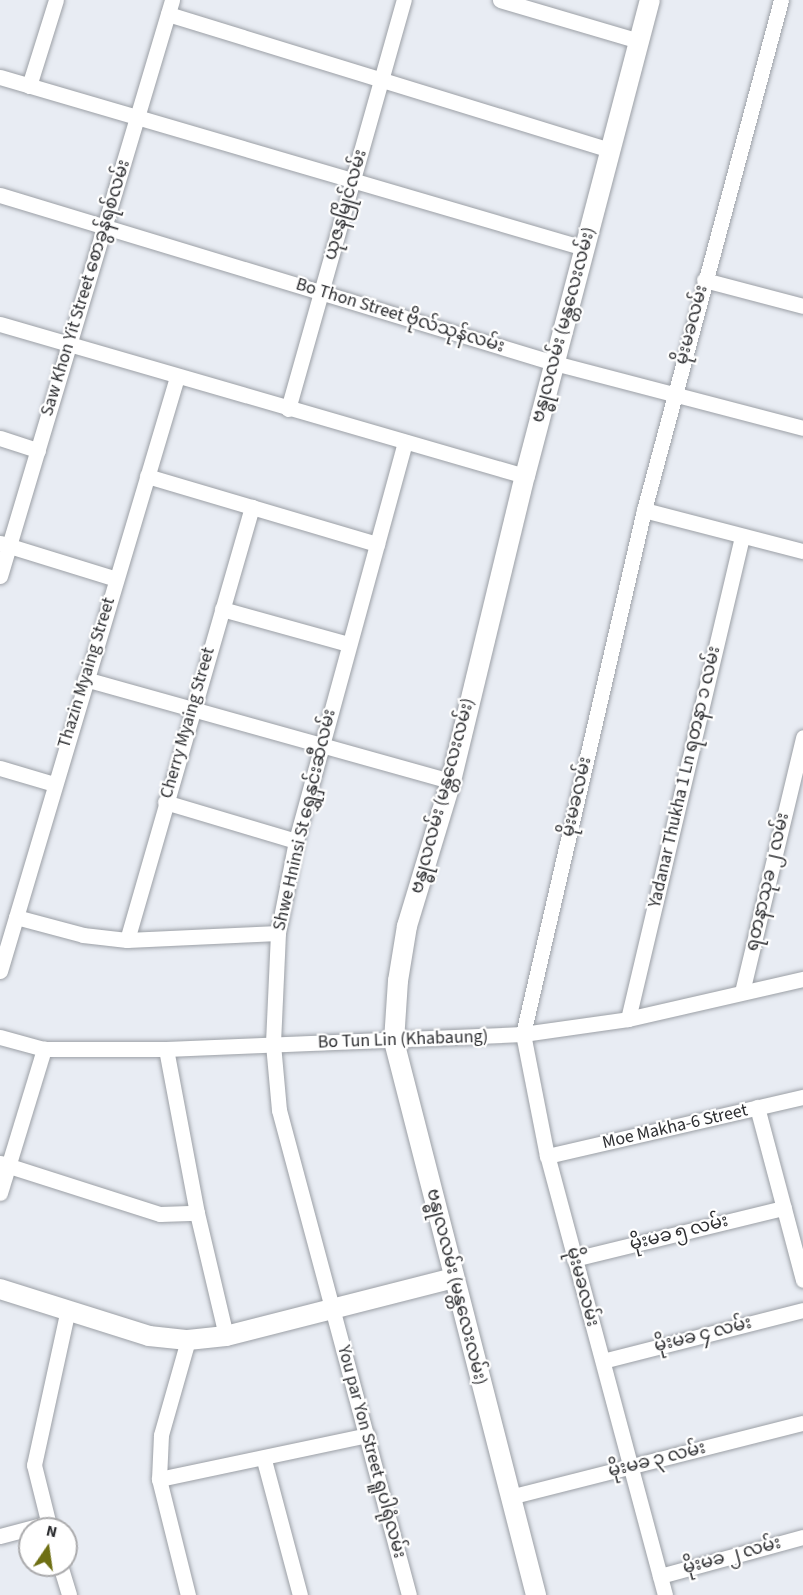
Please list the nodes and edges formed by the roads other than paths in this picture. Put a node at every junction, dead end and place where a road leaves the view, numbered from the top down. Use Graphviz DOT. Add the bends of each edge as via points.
graph roads {
  1 [pos="56,0"];
  2 [pos="404,0"];
  3 [pos="500,0"];
  4 [pos="650,0"];
  5 [pos="781,0"];
  6 [pos="170,7"];
  7 [pos="639,41"];
  8 [pos="0,77"];
  9 [pos="382,80"];
  10 [pos="29,86"];
  11 [pos="137,118"];
  12 [pos="610,150"];
  13 [pos="353,181"];
  14 [pos="0,195"];
  15 [pos="104,227"];
  16 [pos="584,248"];
  17 [pos="704,280"];
  18 [pos="321,292"];
  19 [pos="803,306"];
  20 [pos="0,324"];
  21 [pos="69,346"];
  22 [pos="554,363"];
  23 [pos="177,377"];
  24 [pos="673,395"];
  25 [pos="288,409"];
  26 [pos="803,428"];
  27 [pos="0,438"];
  28 [pos="405,442"];
  29 [pos="38,450"];
  30 [pos="147,476"];
  31 [pos="525,476"];
  32 [pos="252,507"];
  33 [pos="644,510"];
  34 [pos="742,536"];
  35 [pos="4,544"];
  36 [pos="377,544"];
  37 [pos="803,551"];
  38 [pos="0,576"];
  39 [pos="116,579"];
  40 [pos="222,609"];
  41 [pos="348,644"];
  42 [pos="85,679"];
  43 [pos="192,710"];
  44 [pos="803,737"];
  45 [pos="319,746"];
  46 [pos="0,768"];
  47 [pos="451,781"];
  48 [pos="54,784"];
  49 [pos="165,802"];
  50 [pos="296,841"];
  51 [pos="16,917"];
  52 [pos="278,933"];
  53 [pos="127,940"];
  54 [pos="0,970"];
  55 [pos="803,979"];
  56 [pos="742,992"];
  57 [pos="628,1019"];
  58 [pos="523,1034"];
  59 [pos="0,1036"];
  60 [pos="394,1041"];
  61 [pos="273,1044"];
  62 [pos="44,1048"];
  63 [pos="166,1049"];
  64 [pos="803,1097"];
  65 [pos="757,1107"];
  66 [pos="547,1156"];
  67 [pos="4,1165"];
  68 [pos="0,1193"];
  69 [pos="784,1208"];
  70 [pos="196,1214"];
  71 [pos="574,1259"];
  72 [pos="453,1278"];
  73 [pos="803,1280"];
  74 [pos="0,1289"];
  75 [pos="68,1309"];
  76 [pos="333,1309"];
  77 [pos="803,1310"];
  78 [pos="226,1336"];
  79 [pos="188,1340"];
  80 [pos="603,1361"];
  81 [pos="803,1423"];
  82 [pos="367,1436"];
  83 [pos="264,1460"];
  84 [pos="632,1467"];
  85 [pos="159,1479"];
  86 [pos="510,1497"];
  87 [pos="47,1517"];
  88 [pos="18,1532"];
  89 [pos="0,1536"];
  90 [pos="803,1537"];
  91 [pos="660,1576"];
  92 [pos="64,1577"];
  93 [pos="69,1595"];
  94 [pos="188,1595"];
  95 [pos="300,1595"];
  96 [pos="409,1595"];
  97 [pos="536,1595"];
  98 [pos="665,1595"];
  1 -- 10 [label="street"];
  2 -- 9 [label="street, ယုဇနမြိုင်လမ်း"];
  3 -- 7 [label="street"];
  4 -- 7 [label="street, ဗန္ဓုလလမ်း (မန္တလေးလမ်း)"];
  5 -- 17 [label="street, မိုးမခလမ်း"];
  6 -- 9 [label="street"];
  6 -- 11 [label="street, Saw Khon Yit Street စောခွန်ရစ်လမ်း"];
  7 -- 12 [label="street, ဗန္ဓုလလမ်း (မန္တလေးလမ်း)"];
  8 -- 10 [label="street"];
  9 -- 12 [label="street"];
  9 -- 13 [label="street, ယုဇနမြိုင်လမ်း"];
  10 -- 11 [label="street"];
  11 -- 13 [label="street"];
  11 -- 15 [label="street, Saw Khon Yit Street စောခွန်ရစ်လမ်း"];
  12 -- 16 [label="street, ဗန္ဓုလလမ်း (မန္တလေးလမ်း)"];
  13 -- 16 [label="street"];
  13 -- 18 [label="street, ယုဇနမြိုင်လမ်း"];
  14 -- 15 [label="street, Bo Thon Street ဗိုလ်သုန်လမ်း"];
  15 -- 18 [label="street, Bo Thon Street ဗိုလ်သုန်လမ်း"];
  15 -- 21 [label="street, Saw Khon Yit Street စောခွန်ရစ်လမ်း"];
  16 -- 22 [label="street, ဗန္ဓုလလမ်း (မန္တလေးလမ်း)"];
  17 -- 19 [label="street"];
  17 -- 24 [label="street, မိုးမခလမ်း"];
  18 -- 22 [label="street, Bo Thon Street ဗိုလ်သုန်လမ်း"];
  18 -- 25 [label="street, ယုဇနမြိုင်လမ်း"];
  20 -- 21 [label="street"];
  21 -- 23 [label="street"];
  21 -- 29 [label="street, Saw Khon Yit Street စောခွန်ရစ်လမ်း"];
  22 -- 24 [label="street, Bo Thon Street ဗိုလ်သုန်လမ်း"];
  22 -- 31 [label="street, ဗန္ဓုလလမ်း (မန္တလေးလမ်း)"];
  23 -- 25 [label="street"];
  23 -- 30 [label="street, Thazin Myaing Street"];
  24 -- 26 [label="street, Bo Thon Street ဗိုလ်သုန်လမ်း"];
  24 -- 33 [label="street, မိုးမခလမ်း"];
  25 -- 28 [label="street"];
  27 -- 29 [label="street"];
  28 -- 31 [label="street"];
  28 -- 36 [label="street, Shwe Hninsi St ရွှေနှင်းဆီလမ်း"];
  29 -- 35 [label="street, Saw Khon Yit Street စောခွန်ရစ်လမ်း"];
  30 -- 32 [label="street"];
  30 -- 39 [label="street, Thazin Myaing Street"];
  31 -- 47 [label="street, ဗန္ဓုလလမ်း (မန္တလေးလမ်း)"];
  32 -- 36 [label="street"];
  32 -- 40 [label="street, Cherry Myaing Street"];
  33 -- 34 [label="street"];
  33 -- 58 [label="street, မိုးမခလမ်း"];
  34 -- 37 [label="street"];
  34 -- 57 [label="street, Yadanar Thukha 1 Ln ရတနာ ၁ လမ်း"];
  35 -- 38 [label="street, Saw Khon Yit Street စောခွန်ရစ်လမ်း"];
  35 -- 39 [label="street"];
  36 -- 41 [label="street, Shwe Hninsi St ရွှေနှင်းဆီလမ်း"];
  39 -- 42 [label="street, Thazin Myaing Street"];
  40 -- 41 [label="street"];
  40 -- 43 [label="street, Cherry Myaing Street"];
  41 -- 45 [label="street, Shwe Hninsi St ရွှေနှင်းဆီလမ်း"];
  42 -- 43 [label="street"];
  42 -- 48 [label="street, Thazin Myaing Street"];
  43 -- 45 [label="street"];
  43 -- 49 [label="street, Cherry Myaing Street"];
  44 -- 56 [label="street, ရတနာသုခ ၂ လမ်း"];
  45 -- 47 [label="street"];
  45 -- 50 [label="street, Shwe Hninsi St ရွှေနှင်းဆီလမ်း"];
  46 -- 48 [label="street"];
  47 -- 60 [label="street, ဗန္ဓုလလမ်း (မန္တလေးလမ်း)" via="407,926"];
  48 -- 51 [label="street, Thazin Myaing Street"];
  49 -- 50 [label="street"];
  49 -- 53 [label="street, Cherry Myaing Street"];
  50 -- 52 [label="street, Shwe Hninsi St ရွှေနှင်းဆီလမ်း"];
  51 -- 53 [label="street" via="83,935"];
  51 -- 54 [label="street, Thazin Myaing Street"];
  52 -- 53 [label="street"];
  52 -- 61 [label="street, Shwe Hninsi St ရွှေနှင်းဆီလမ်း"];
  55 -- 56 [label="street, Bo Tun Lin (Khabaung)"];
  56 -- 57 [label="street, Bo Tun Lin (Khabaung)"];
  57 -- 58 [label="street, Bo Tun Lin (Khabaung)"];
  58 -- 60 [label="street, Bo Tun Lin (Khabaung)"];
  58 -- 66 [label="street, မိုးမခလမ်း"];
  59 -- 62 [label="street, Bo Tun Lin (Khabaung)"];
  60 -- 61 [label="street, Bo Tun Lin (Khabaung)"];
  60 -- 72 [label="street, ဗန္ဓုလလမ်း (မန္တလေးလမ်း)"];
  61 -- 63 [label="street, Bo Tun Lin (Khabaung)"];
  61 -- 76 [label="street, Shwe Hninsi St ရွှေနှင်းဆီလမ်း" via="279,1110"];
  62 -- 63 [label="street, Bo Tun Lin (Khabaung)"];
  62 -- 67 [label="street"];
  63 -- 70 [label="street"];
  64 -- 65 [label="street, Moe Makha-6 Street"];
  65 -- 66 [label="street, Moe Makha-6 Street"];
  65 -- 69 [label="street"];
  66 -- 71 [label="street, မိုးမခလမ်း"];
  67 -- 68 [label="street"];
  67 -- 70 [label="street" via="160,1214"];
  69 -- 71 [label="street, မိုးမခ ၅ လမ်း"];
  69 -- 73 [label="street"];
  70 -- 78 [label="street"];
  71 -- 80 [label="street, မိုးမခလမ်း"];
  72 -- 76 [label="street"];
  72 -- 86 [label="street, ဗန္ဓုလလမ်း (မန္တလေးလမ်း)"];
  74 -- 75 [label="street"];
  75 -- 79 [label="street" via="149,1336"];
  75 -- 87 [label="street" via="34,1465"];
  76 -- 78 [label="street"];
  76 -- 82 [label="street, You par Yon Street ရူပါရုံလမ်း"];
  77 -- 80 [label="street, မိုးမခ ၄ လမ်း"];
  78 -- 79 [label="street"];
  79 -- 85 [label="street" via="161,1435"];
  80 -- 84 [label="street, မိုးမခလမ်း"];
  81 -- 84 [label="street, မိုးမခ ၃ လမ်း"];
  82 -- 83 [label="street"];
  82 -- 96 [label="street, You par Yon Street ရူပါရုံလမ်း"];
  83 -- 85 [label="street"];
  83 -- 95 [label="street"];
  84 -- 86 [label="street, မိုးမခ ၃ လမ်း"];
  84 -- 91 [label="street, မိုးမခလမ်း"];
  85 -- 94 [label="street"];
  86 -- 97 [label="street, ဗန္ဓုလလမ်း (မန္တလေးလမ်း)"];
  88 -- 89 [label="street"];
  90 -- 91 [label="street, မိုးမခ ၂ လမ်း"];
  91 -- 98 [label="street, မိုးမခလမ်း"];
  92 -- 93 [label="street"];
}
